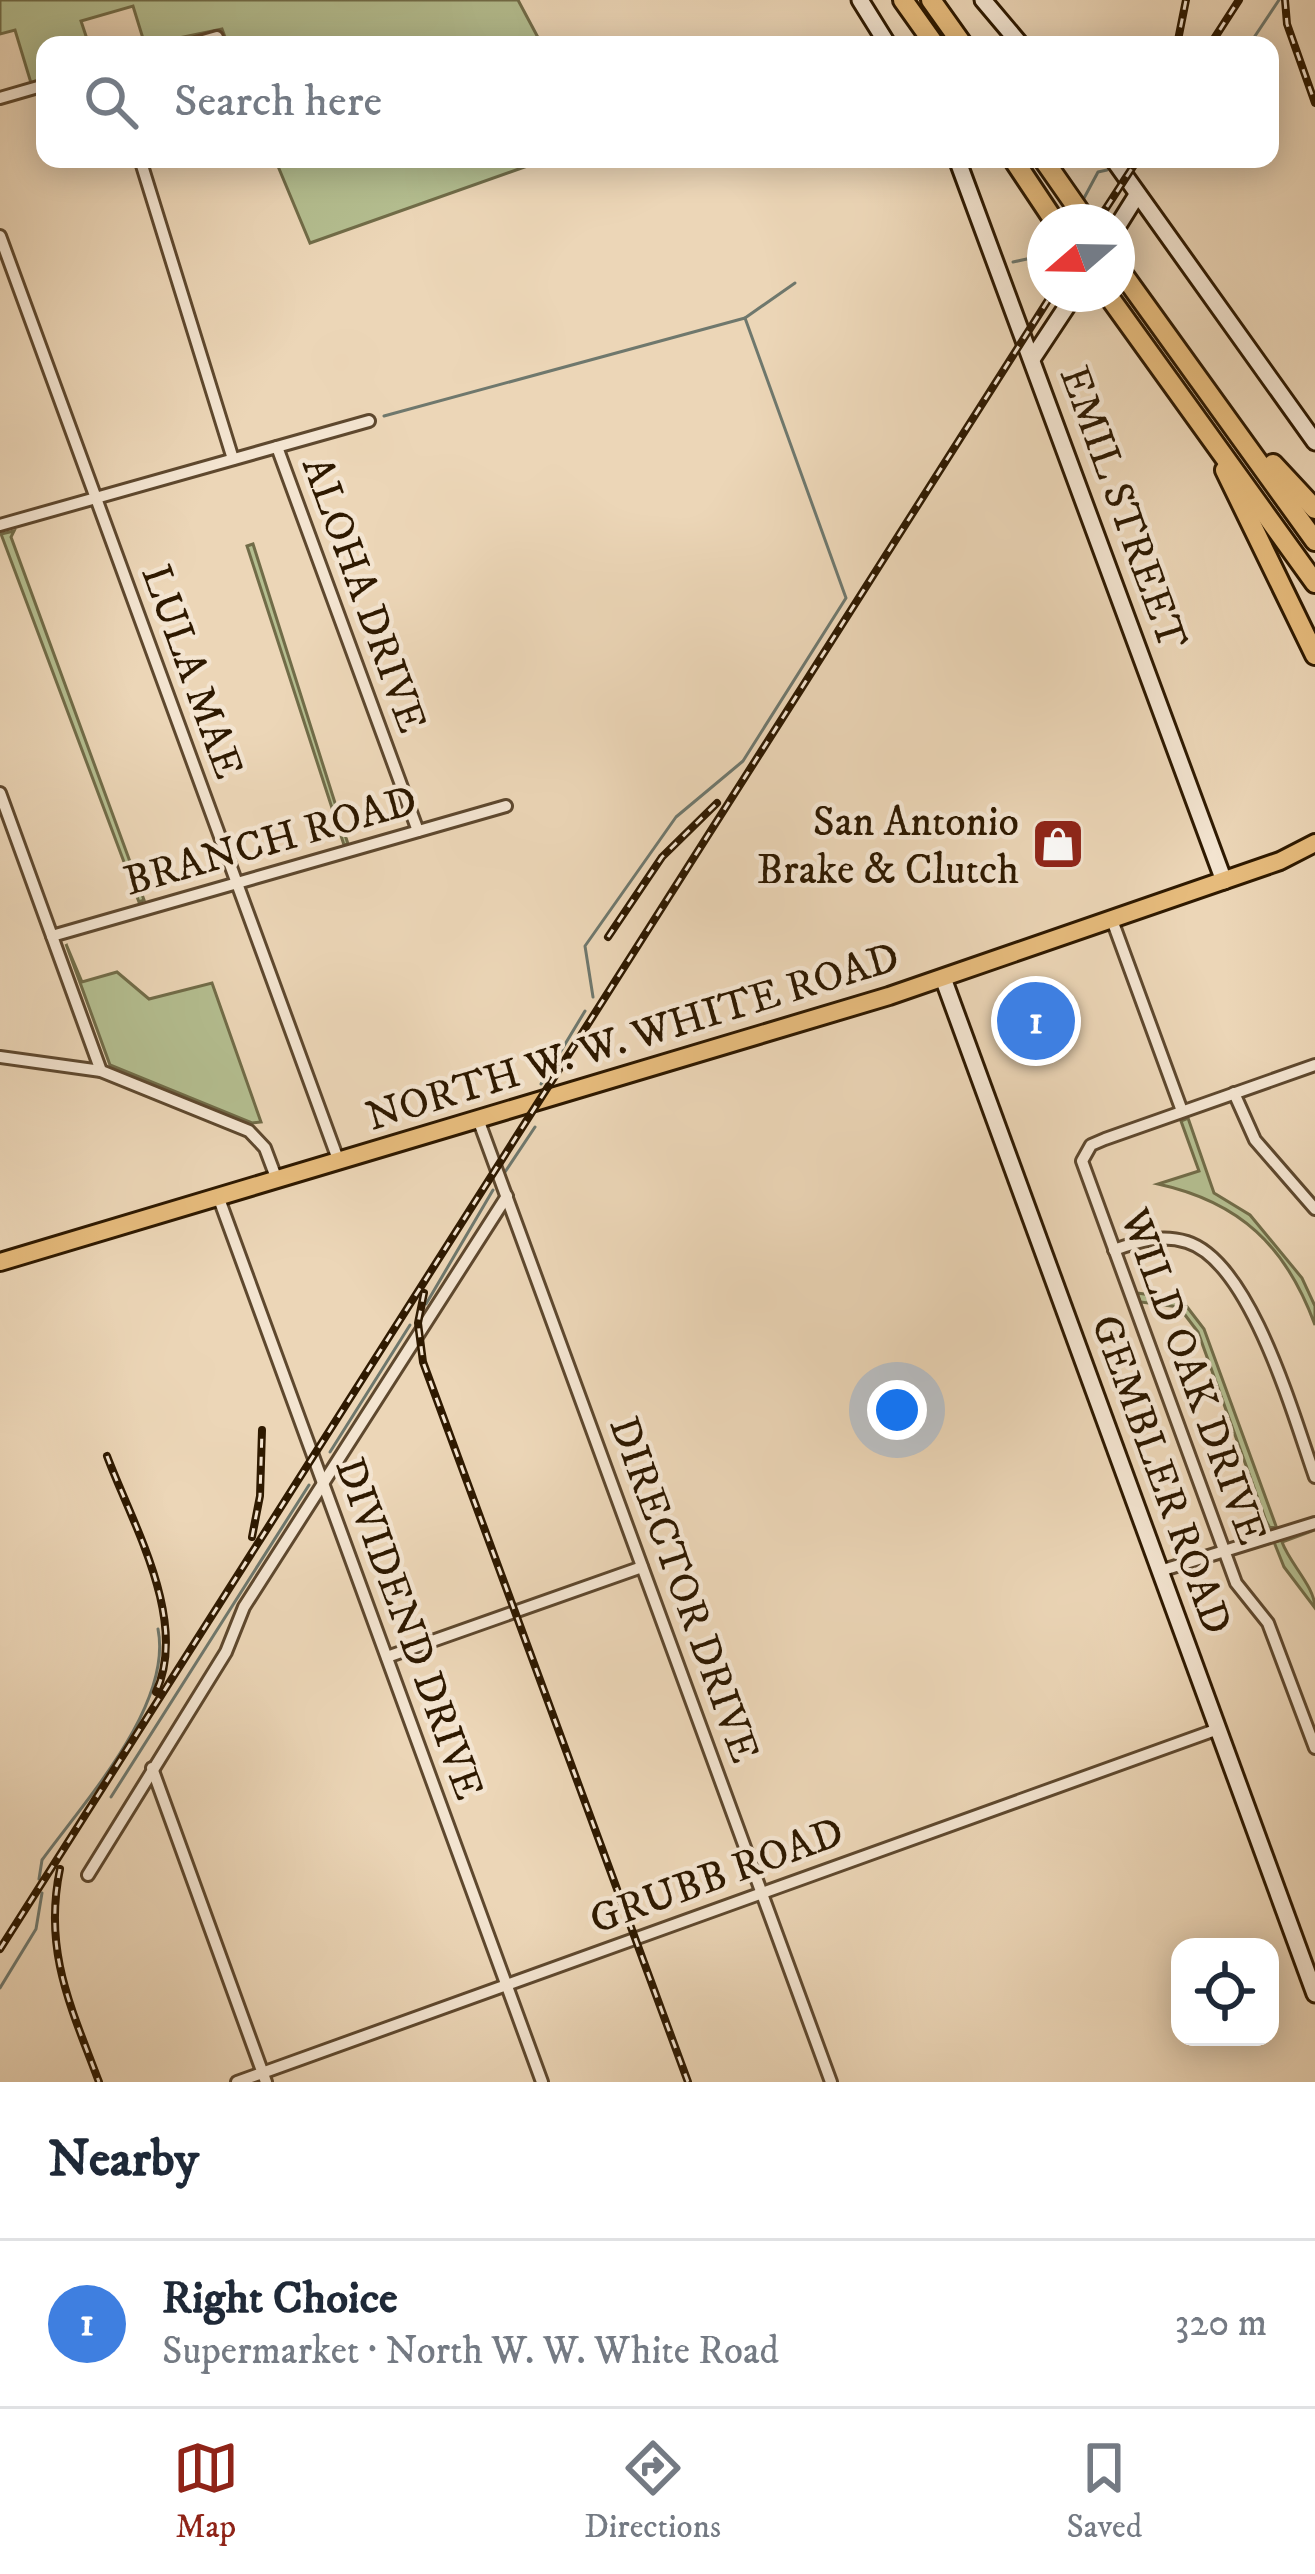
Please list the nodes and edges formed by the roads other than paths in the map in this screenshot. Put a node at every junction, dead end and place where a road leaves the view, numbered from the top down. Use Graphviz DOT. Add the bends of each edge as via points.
graph roads {
  1 [pos="860,0"];
  2 [pos="903,0"];
  3 [pos="931,0"];
  4 [pos="983,0"];
  5 [pos="882,36"];
  6 [pos="929,36"];
  7 [pos="956,36"];
  8 [pos="1014,36"];
  9 [pos="36,88"];
  10 [pos="0,98"];
  11 [pos="143,168"];
  12 [pos="960,168"];
  13 [pos="1019,168"];
  14 [pos="1048,168"];
  15 [pos="1119,168"];
  16 [pos="1137,195"];
  17 [pos="1043,204"];
  18 [pos="1074,204"];
  19 [pos="1131,204"];
  20 [pos="0,236"];
  21 [pos="1135,291"];
  22 [pos="1063,312"];
  23 [pos="1120,312"];
  24 [pos="1020,326"];
  25 [pos="1050,332"];
  26 [pos="1032,359"];
  27 [pos="1228,418"];
  28 [pos="368,421"];
  29 [pos="1205,428"];
  30 [pos="1315,442"];
  31 [pos="277,447"];
  32 [pos="233,459"];
  33 [pos="95,498"];
  34 [pos="1315,509"];
  35 [pos="0,525"];
  36 [pos="1315,541"];
  37 [pos="1315,583"];
  38 [pos="1315,655"];
  39 [pos="0,793"];
  40 [pos="506,806"];
  41 [pos="418,831"];
  42 [pos="1315,843"];
  43 [pos="1315,856"];
  44 [pos="1280,861"];
  45 [pos="1224,881"];
  46 [pos="236,882"];
  47 [pos="1112,920"];
  48 [pos="52,936"];
  49 [pos="943,978"];
  50 [pos="0,1058"];
  51 [pos="1315,1065"];
  52 [pos="100,1070"];
  53 [pos="1234,1093"];
  54 [pos="1182,1111"];
  55 [pos="478,1119"];
  56 [pos="338,1162"];
  57 [pos="277,1180"];
  58 [pos="218,1196"];
  59 [pos="507,1196"];
  60 [pos="1315,1209"];
  61 [pos="1114,1250"];
  62 [pos="0,1262"];
  63 [pos="1315,1477"];
  64 [pos="322,1481"];
  65 [pos="1315,1523"];
  66 [pos="1222,1548"];
  67 [pos="642,1567"];
  68 [pos="1160,1570"];
  69 [pos="387,1657"];
  70 [pos="1218,1729"];
  71 [pos="1315,1748"];
  72 [pos="152,1768"];
  73 [pos="88,1875"];
  74 [pos="762,1892"];
  75 [pos="506,1985"];
  76 [pos="1315,1994"];
  77 [pos="264,2077"];
  78 [pos="237,2082"];
  79 [pos="542,2082"];
  80 [pos="831,2082"];
  1 -- 5 [label="main road"];
  2 -- 6 [label="highway"];
  3 -- 7 [label="highway"];
  4 -- 8 [label="main road"];
  9 -- 10 [label="street"];
  11 -- 32 [label="street, ALOHA DRIVE"];
  12 -- 24 [label="main road, EMIL STREET"];
  13 -- 17 [label="highway"];
  14 -- 18 [label="highway"];
  15 -- 16 [label="main road"];
  16 -- 19 [label="main road"];
  16 -- 30 [label="main road"];
  20 -- 33 [label="street, LULA MAE"];
  21 -- 27 [label="highway"];
  22 -- 25 [label="main road"];
  23 -- 29 [label="highway"];
  24 -- 25 [label="main road" via="1033,335"];
  24 -- 26 [label="main road, EMIL STREET"];
  25 -- 26 [label="main road"];
  26 -- 45 [label="main road, EMIL STREET"];
  27 -- 34 [label="highway"];
  27 -- 36 [label="highway"];
  28 -- 31 [label="street"];
  29 -- 37 [label="highway"];
  29 -- 38 [label="highway"];
  31 -- 32 [label="street"];
  31 -- 41 [label="street, ALOHA DRIVE"];
  32 -- 33 [label="street"];
  33 -- 35 [label="street"];
  33 -- 46 [label="street, LULA MAE"];
  39 -- 48 [label="street"];
  40 -- 41 [label="street, BRANCH ROAD"];
  41 -- 46 [label="street, BRANCH ROAD"];
  42 -- 44 [label="main road, NORTH W. W. WHITE ROAD"];
  43 -- 44 [label="main road, NORTH W. W. WHITE ROAD"];
  44 -- 45 [label="main road, NORTH W. W. WHITE ROAD"];
  45 -- 47 [label="main road, NORTH W. W. WHITE ROAD"];
  46 -- 48 [label="street, BRANCH ROAD"];
  46 -- 56 [label="street, LULA MAE"];
  47 -- 49 [label="main road, NORTH W. W. WHITE ROAD"];
  47 -- 54 [label="street"];
  48 -- 52 [label="street"];
  49 -- 55 [label="main road, NORTH W. W. WHITE ROAD"];
  49 -- 68 [label="main road, GEMBLER ROAD"];
  50 -- 52 [label="street"];
  51 -- 53 [label="street"];
  52 -- 57 [label="street" via="249,1131"];
  53 -- 54 [label="street"];
  53 -- 60 [label="street" via="1255,1140"];
  54 -- 61 [label="street, WILD OAK DRIVE" via="1084,1154"];
  55 -- 56 [label="main road, NORTH W. W. WHITE ROAD"];
  55 -- 59 [label="street, DIRECTOR DRIVE"];
  56 -- 57 [label="main road, NORTH W. W. WHITE ROAD"];
  57 -- 58 [label="main road, NORTH W. W. WHITE ROAD"];
  58 -- 62 [label="main road, NORTH W. W. WHITE ROAD"];
  58 -- 64 [label="street, DIVIDEND DRIVE"];
  59 -- 64 [label="street"];
  59 -- 67 [label="street, DIRECTOR DRIVE"];
  61 -- 63 [label="street" via="1167,1238 1214,1260 1256,1316"];
  61 -- 66 [label="street, WILD OAK DRIVE"];
  64 -- 69 [label="street, DIVIDEND DRIVE"];
  64 -- 72 [label="street"];
  65 -- 66 [label="street"];
  66 -- 68 [label="street"];
  66 -- 71 [label="street, WILD OAK DRIVE" via="1240,1590 1272,1631"];
  67 -- 69 [label="street"];
  67 -- 74 [label="street, DIRECTOR DRIVE"];
  68 -- 70 [label="main road, GEMBLER ROAD"];
  69 -- 75 [label="street, DIVIDEND DRIVE"];
  70 -- 74 [label="street, GRUBB ROAD"];
  70 -- 76 [label="main road, GEMBLER ROAD"];
  72 -- 73 [label="street"];
  72 -- 77 [label="street"];
  74 -- 75 [label="street, GRUBB ROAD"];
  74 -- 80 [label="street, DIRECTOR DRIVE"];
  75 -- 77 [label="street, GRUBB ROAD"];
  75 -- 79 [label="street, DIVIDEND DRIVE"];
  77 -- 78 [label="street, GRUBB ROAD"];
}
